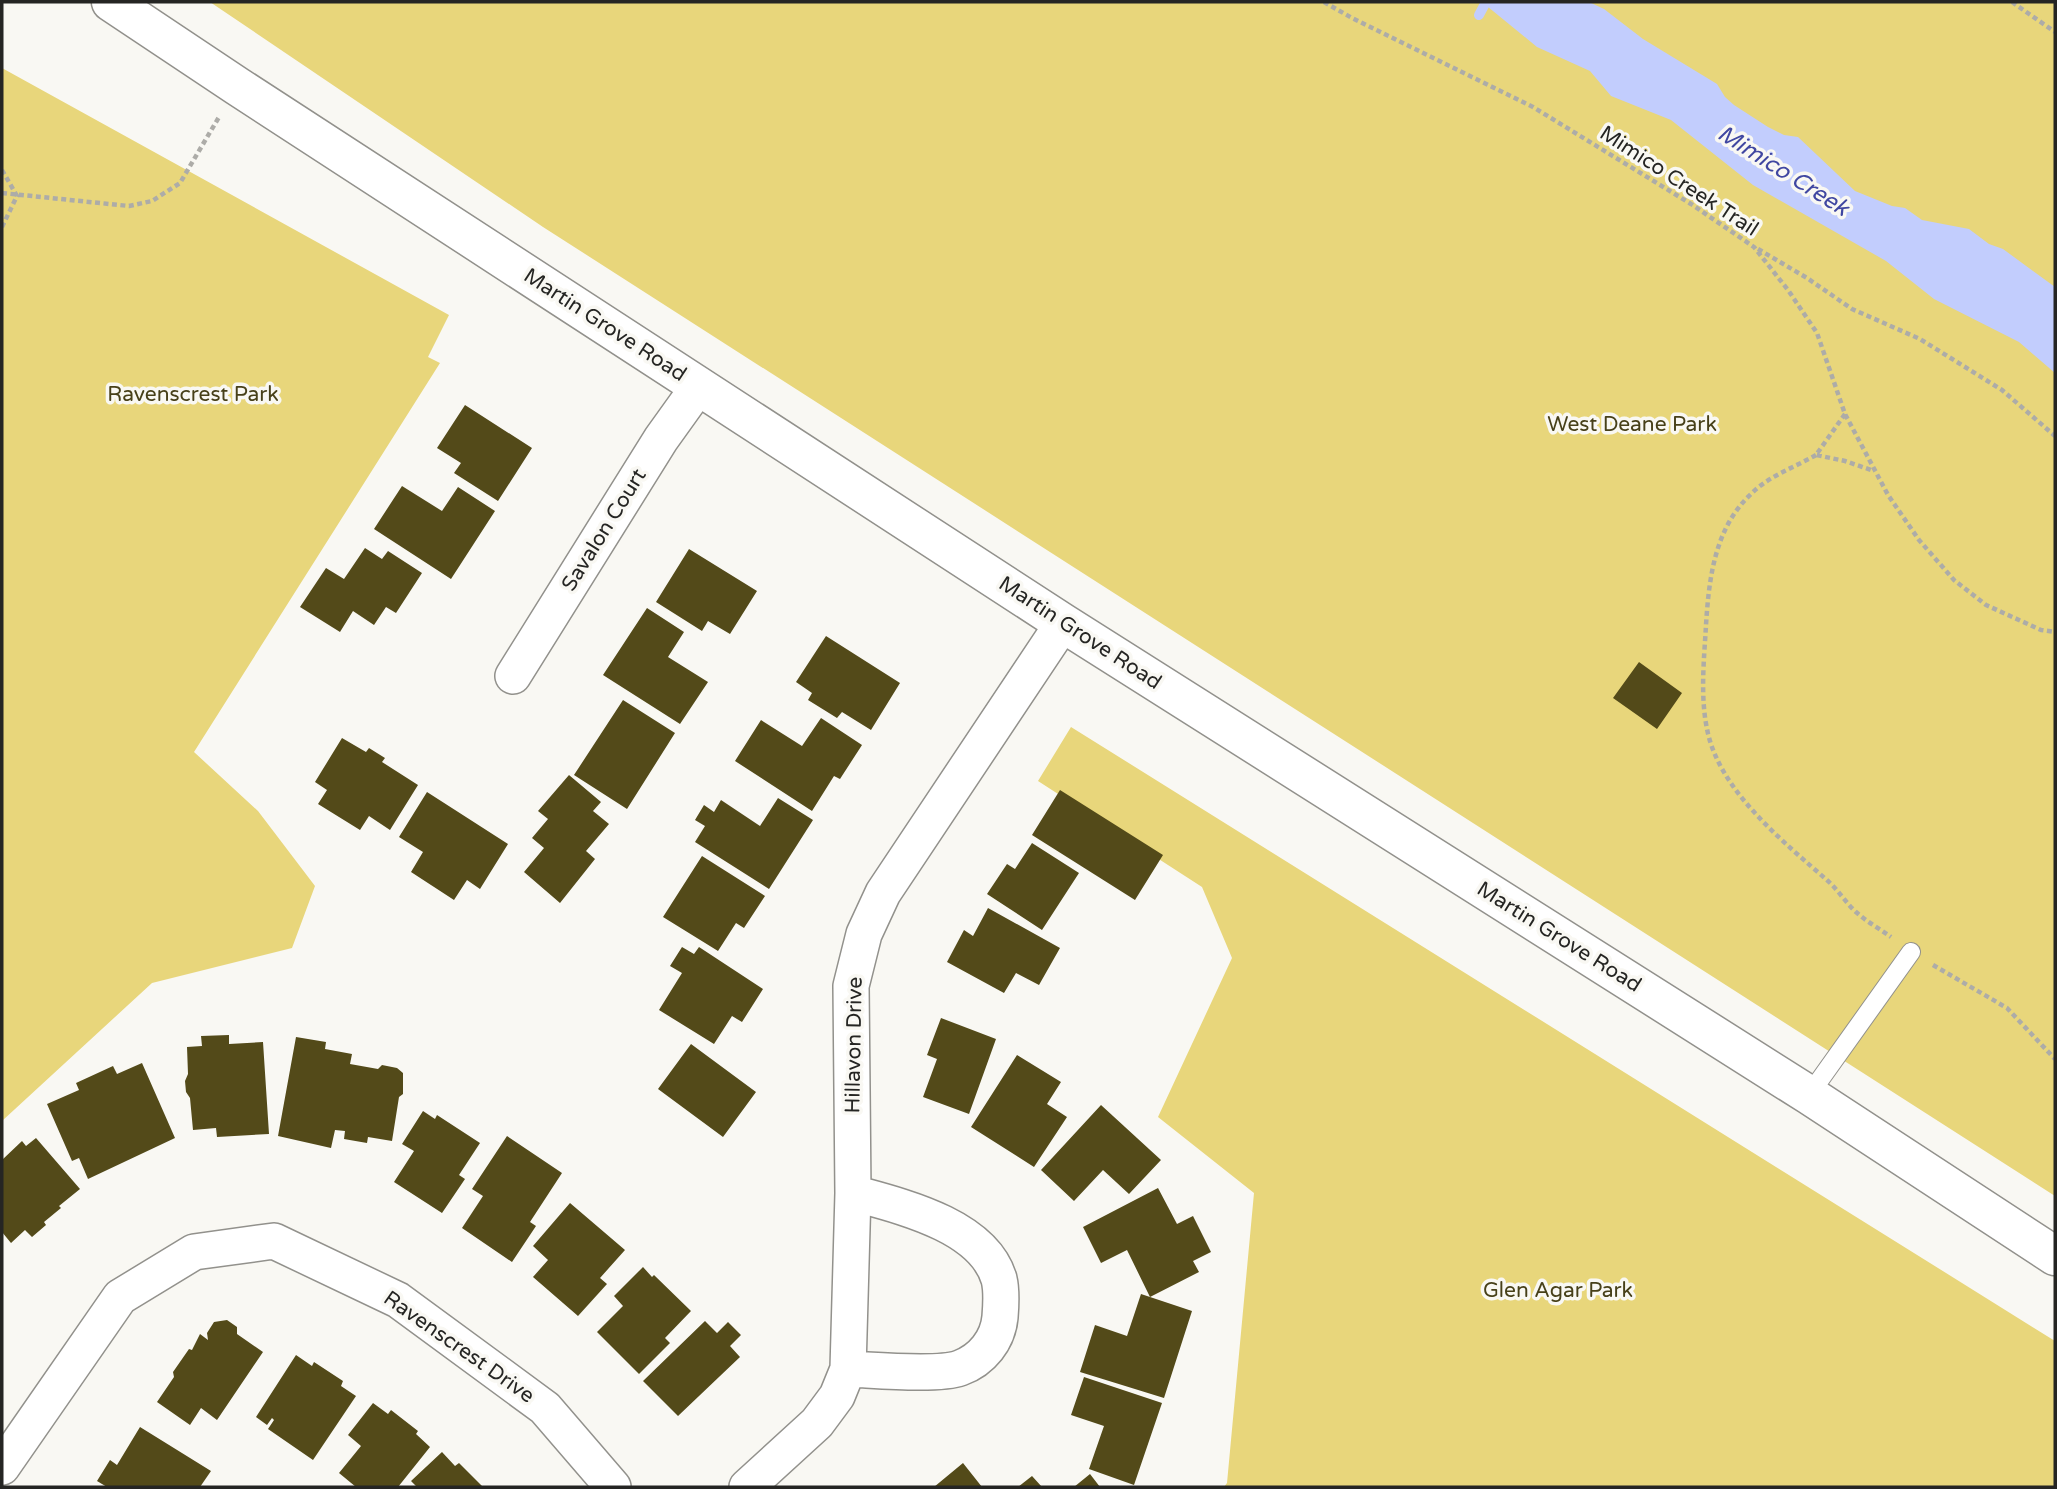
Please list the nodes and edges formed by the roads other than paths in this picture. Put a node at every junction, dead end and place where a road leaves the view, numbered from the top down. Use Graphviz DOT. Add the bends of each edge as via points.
graph roads {
  1 [pos="111,2"];
  2 [pos="699,386"];
  3 [pos="1063,623"];
  4 [pos="513,676"];
  5 [pos="1911,952"];
  6 [pos="1809,1095"];
  7 [pos="853,1193"];
  8 [pos="2055,1256"];
  9 [pos="848,1369"];
  10 [pos="2,1467"];
  11 [pos="613,1487"];
  12 [pos="747,1487"];
  1 -- 2 [label="main road, Martin Grove Road"];
  2 -- 3 [label="main road, Martin Grove Road"];
  2 -- 4 [label="street, Savalon Court"];
  3 -- 6 [label="main road, Martin Grove Road"];
  3 -- 7 [label="street, Hillavon Drive" via="883,893 864,934 851,986"];
  5 -- 6 [label="lane"];
  6 -- 8 [label="main road, Martin Grove Road"];
  7 -- 9 [label="street, Hillavon Drive"];
  7 -- 9 [label="street" via="939,1221 971,1241 991,1262 1000,1281 1001,1303 999,1326 990,1347 959,1369"];
  9 -- 12 [label="street, Hillavon Drive" via="837,1396 817,1423"];
  10 -- 11 [label="street, Ravenscrest Drive" via="120,1297 194,1252 274,1241 398,1300 545,1408"];
}
